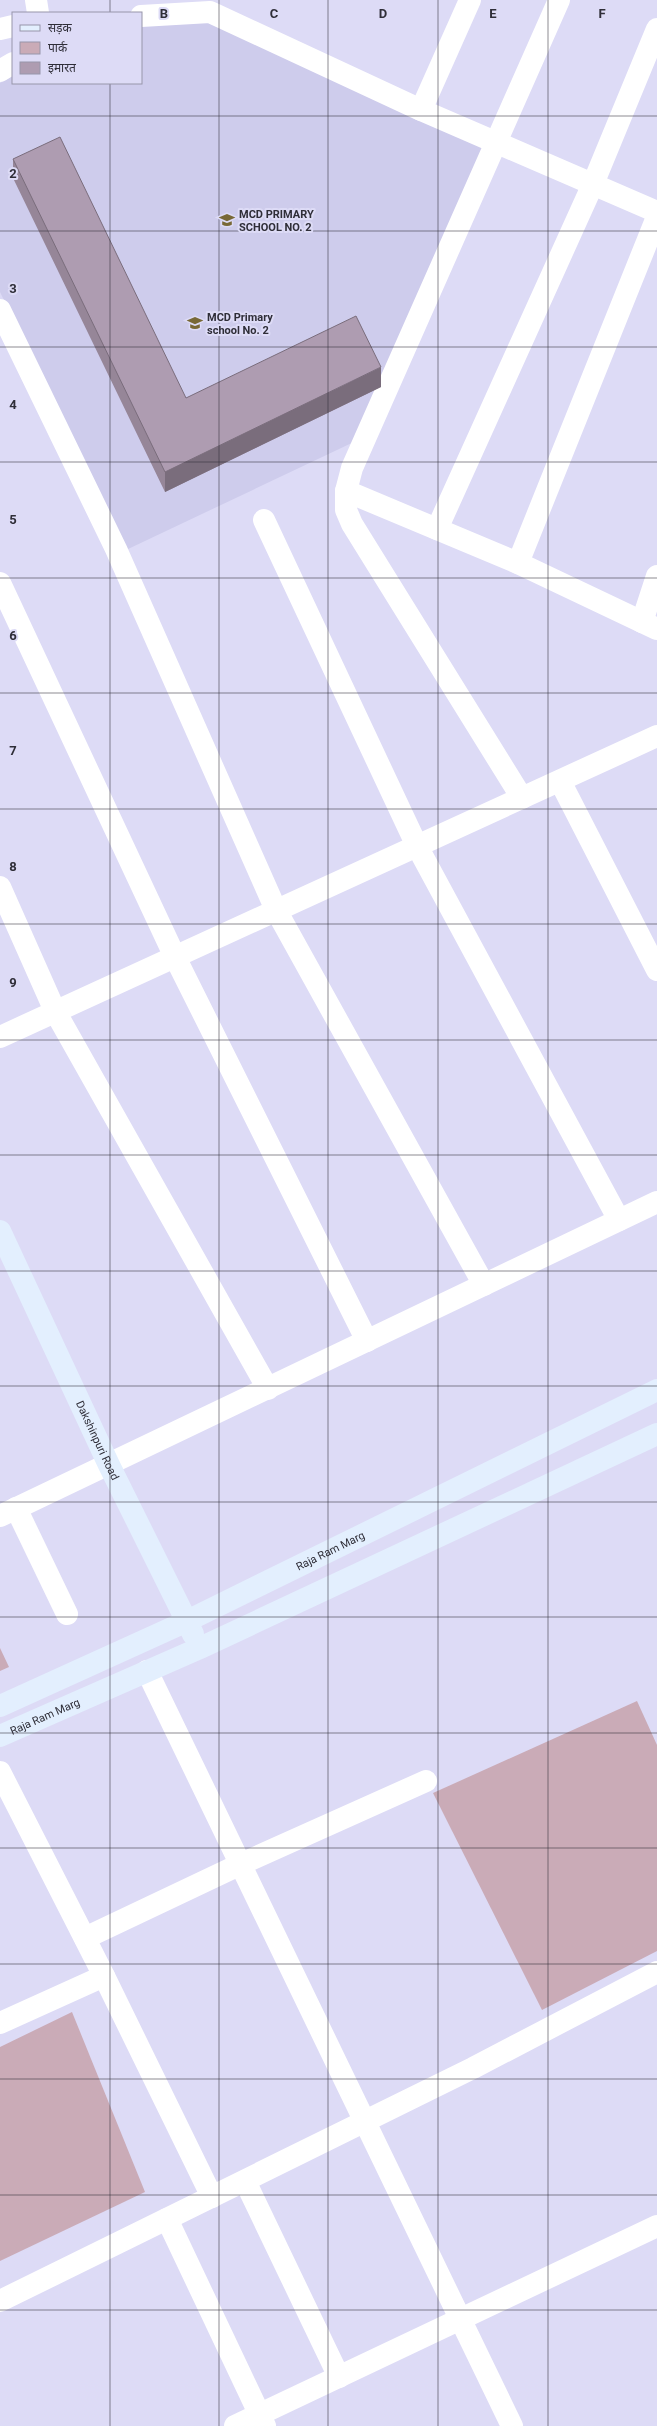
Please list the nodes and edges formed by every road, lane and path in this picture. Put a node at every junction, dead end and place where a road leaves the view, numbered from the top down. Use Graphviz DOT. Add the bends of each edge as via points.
graph roads {
  1 [pos="36,0"];
  2 [pos="470,0"];
  3 [pos="559,0"];
  4 [pos="209,6"];
  5 [pos="38,12"];
  6 [pos="142,16"];
  7 [pos="12,26"];
  8 [pos="657,28"];
  9 [pos="0,29"];
  10 [pos="12,64"];
  11 [pos="0,71"];
  12 [pos="421,110"];
  13 [pos="496,142"];
  14 [pos="593,184"];
  15 [pos="657,212"];
  16 [pos="657,217"];
  17 [pos="0,310"];
  18 [pos="346,491"];
  19 [pos="264,520"];
  20 [pos="437,529"];
  21 [pos="518,562"];
  22 [pos="657,576"];
  23 [pos="0,583"];
  24 [pos="649,625"];
  25 [pos="657,736"];
  26 [pos="560,780"];
  27 [pos="522,798"];
  28 [pos="417,846"];
  29 [pos="0,887"];
  30 [pos="276,910"];
  31 [pos="175,957"];
  32 [pos="657,970"];
  33 [pos="55,1011"];
  34 [pos="0,1037"];
  35 [pos="657,1202"];
  36 [pos="619,1220"];
  37 [pos="0,1231"];
  38 [pos="484,1286"];
  39 [pos="367,1341"];
  40 [pos="268,1389"];
  41 [pos="657,1390"];
  42 [pos="657,1434"];
  43 [pos="109,1465"];
  44 [pos="8,1512"];
  45 [pos="67,1614"];
  46 [pos="185,1622"];
  47 [pos="200,1648"];
  48 [pos="147,1671"];
  49 [pos="0,1706"];
  50 [pos="0,1736"];
  51 [pos="0,1772"];
  52 [pos="426,1781"];
  53 [pos="241,1864"];
  54 [pos="85,1938"];
  55 [pos="657,1972"];
  56 [pos="104,1976"];
  57 [pos="0,2023"];
  58 [pos="366,2121"];
  59 [pos="245,2181"];
  60 [pos="212,2197"];
  61 [pos="167,2219"];
  62 [pos="657,2226"];
  63 [pos="0,2301"];
  64 [pos="459,2320"];
  65 [pos="339,2377"];
  66 [pos="262,2420"];
  67 [pos="235,2426"];
  68 [pos="512,2426"];
  1 -- 5 [label="street"];
  2 -- 12 [label="street"];
  3 -- 13 [label="street"];
  4 -- 6 [label="street"];
  4 -- 12 [label="street"];
  7 -- 9 [label="street"];
  8 -- 14 [label="street"];
  10 -- 11 [label="street"];
  12 -- 13 [label="street"];
  13 -- 14 [label="street"];
  13 -- 18 [label="street" via="352,468"];
  14 -- 15 [label="street"];
  14 -- 20 [label="street"];
  16 -- 21 [label="street"];
  17 -- 30 [label="street" via="116,549"];
  18 -- 20 [label="street"];
  18 -- 27 [label="street" via="346,510 352,524"];
  19 -- 28 [label="street"];
  20 -- 21 [label="street"];
  21 -- 24 [label="street"];
  22 -- 24 [label="street"];
  23 -- 31 [label="street"];
  25 -- 26 [label="street"];
  26 -- 27 [label="street"];
  26 -- 32 [label="street"];
  27 -- 28 [label="street"];
  28 -- 30 [label="street"];
  28 -- 36 [label="street"];
  29 -- 33 [label="street"];
  30 -- 31 [label="street"];
  30 -- 38 [label="street"];
  31 -- 33 [label="street"];
  31 -- 39 [label="street"];
  33 -- 34 [label="street"];
  33 -- 40 [label="street"];
  35 -- 36 [label="street"];
  36 -- 38 [label="street"];
  37 -- 43 [label="street, Dakshinpuri Road"];
  38 -- 39 [label="street"];
  39 -- 40 [label="street"];
  40 -- 43 [label="street"];
  41 -- 46 [label="street, Raja Ram Marg"];
  42 -- 47 [label="street, Raja Ram Marg"];
  43 -- 44 [label="street"];
  43 -- 46 [label="street, Dakshinpuri Road"];
  44 -- 45 [label="street"];
  46 -- 47 [label="street, Dakshinpuri Road"];
  46 -- 49 [label="street, Raja Ram Marg"];
  47 -- 48 [label="street, Raja Ram Marg"];
  48 -- 50 [label="street, Raja Ram Marg"];
  48 -- 53 [label="street"];
  51 -- 54 [label="street"];
  52 -- 53 [label="street"];
  53 -- 54 [label="street"];
  53 -- 58 [label="street"];
  54 -- 56 [label="street"];
  55 -- 58 [label="street"];
  56 -- 57 [label="street"];
  56 -- 60 [label="street"];
  58 -- 59 [label="street"];
  58 -- 64 [label="street"];
  59 -- 60 [label="street"];
  59 -- 65 [label="street"];
  60 -- 61 [label="street"];
  61 -- 63 [label="street"];
  61 -- 66 [label="street"];
  62 -- 64 [label="street"];
  64 -- 65 [label="street"];
  64 -- 68 [label="street"];
  65 -- 66 [label="street"];
  66 -- 67 [label="street"];
}
